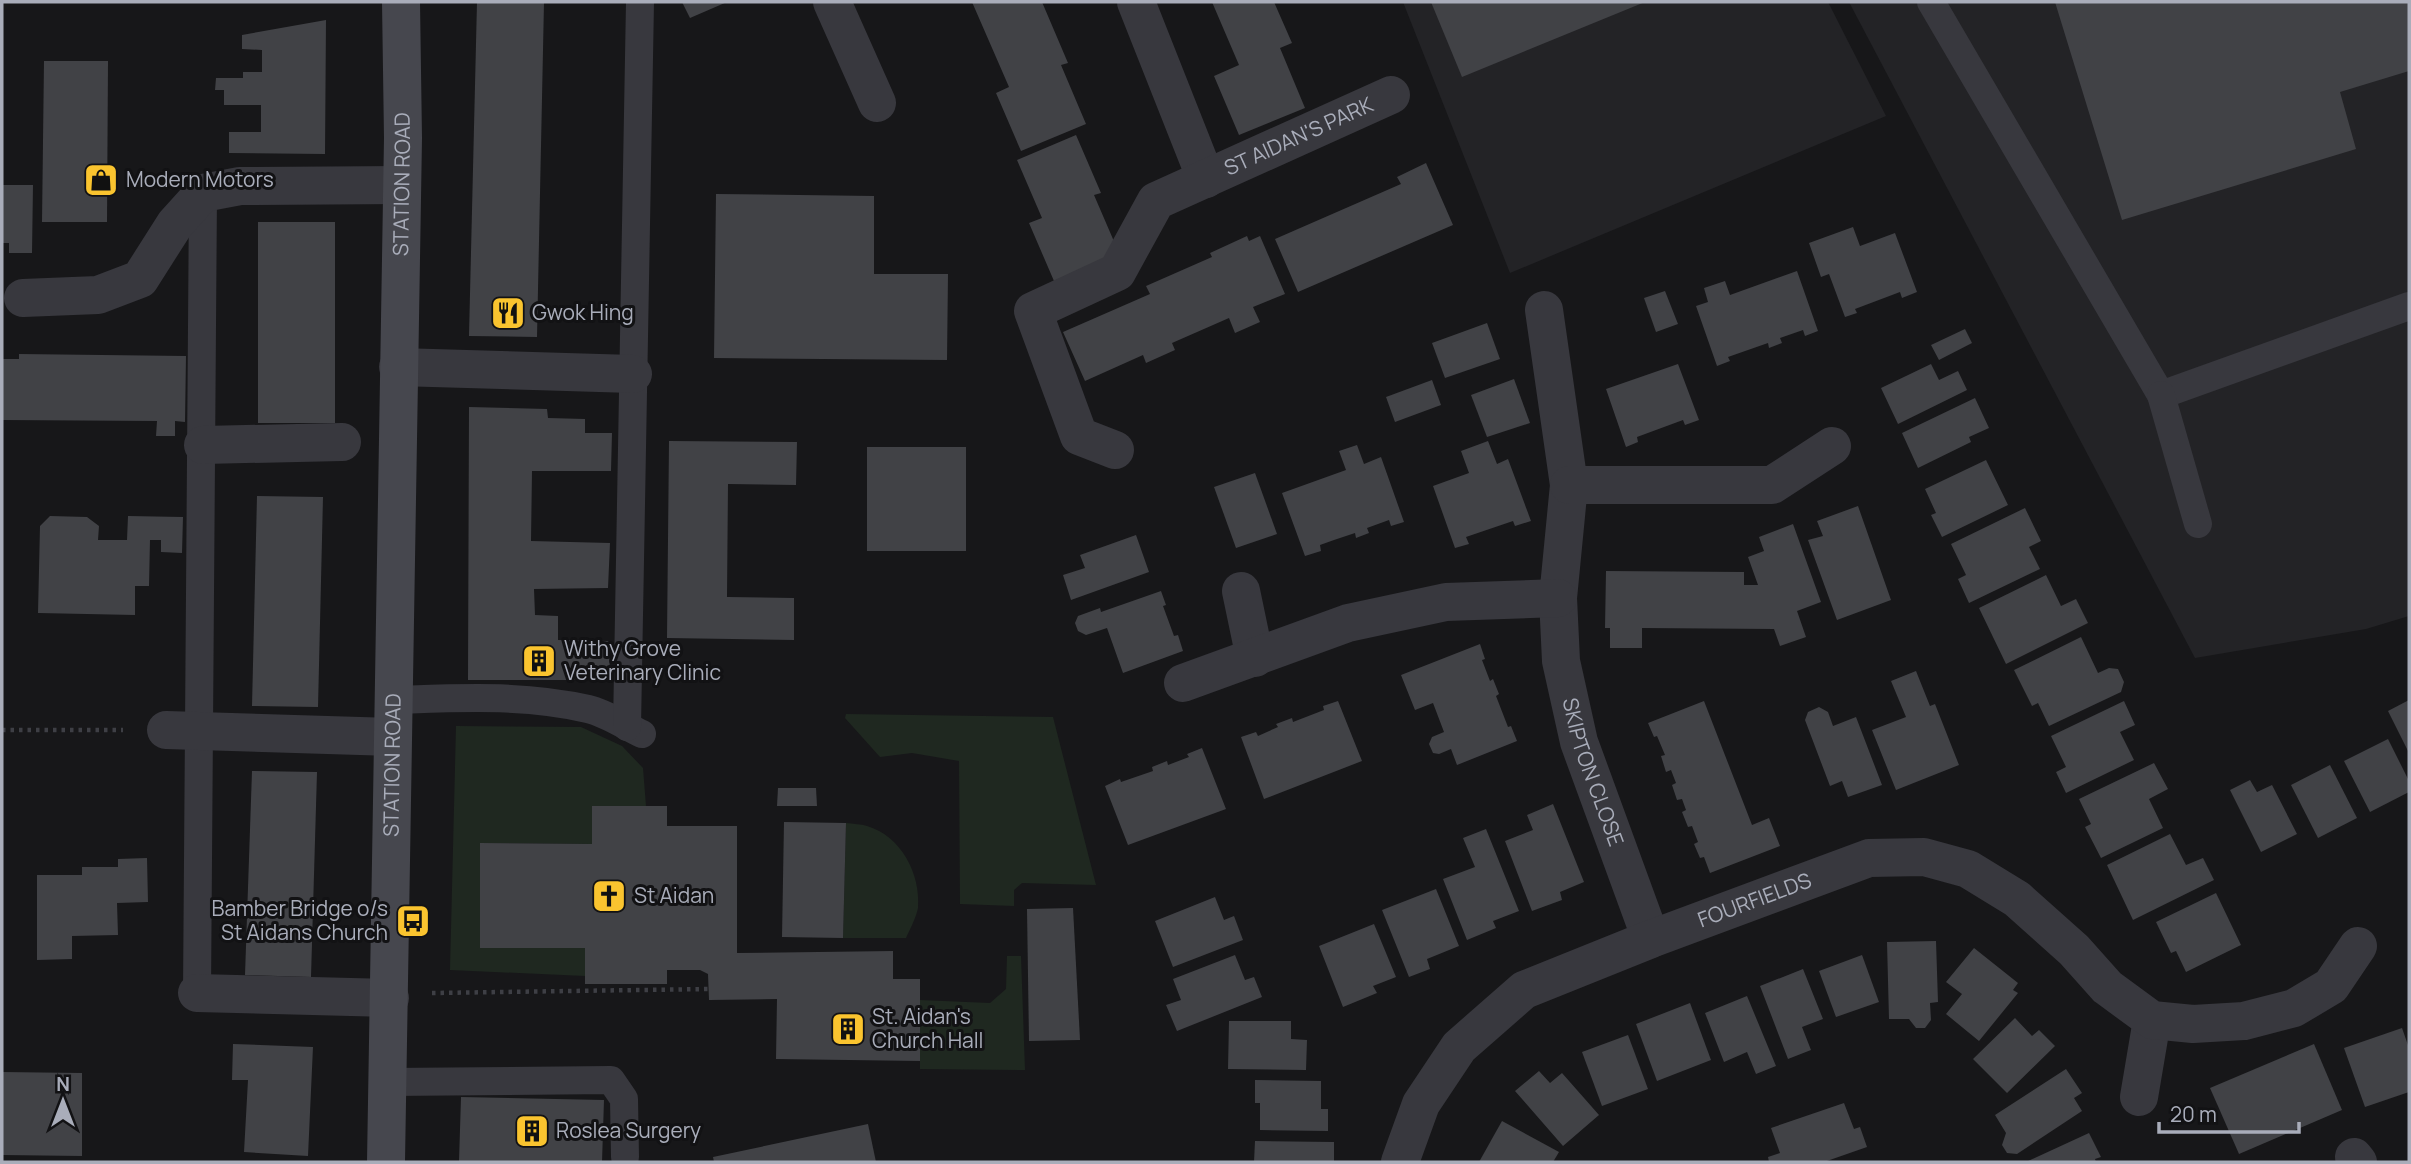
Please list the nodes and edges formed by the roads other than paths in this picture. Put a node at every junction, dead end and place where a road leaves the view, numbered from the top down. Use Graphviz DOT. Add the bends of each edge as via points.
graph roads {
  1 [pos="401,2"];
  2 [pos="640,2"];
  3 [pos="832,2"];
  4 [pos="1136,2"];
  5 [pos="1931,2"];
  6 [pos="1391,95"];
  7 [pos="877,103"];
  8 [pos="1206,179"];
  9 [pos="402,185"];
  10 [pos="204,193"];
  11 [pos="23,298"];
  12 [pos="2409,306"];
  13 [pos="1544,310"];
  14 [pos="398,368"];
  15 [pos="633,374"];
  16 [pos="2161,395"];
  17 [pos="342,442"];
  18 [pos="203,445"];
  19 [pos="1832,446"];
  20 [pos="1115,450"];
  21 [pos="1569,485"];
  22 [pos="2198,524"];
  23 [pos="1241,591"];
  24 [pos="1558,598"];
  25 [pos="1255,658"];
  26 [pos="1184,683"];
  27 [pos="393,718"];
  28 [pos="183,730"];
  29 [pos="1651,939"];
  30 [pos="2358,946"];
  31 [pos="197,993"];
  32 [pos="390,998"];
  33 [pos="2152,1020"];
  34 [pos="388,1082"];
  35 [pos="2139,1097"];
  36 [pos="625,1157"];
  37 [pos="386,1162"];
  38 [pos="1400,1162"];
  1 -- 9 [label="main road, STATION ROAD"];
  2 -- 15 [label="lane"];
  3 -- 7 [label="street"];
  4 -- 8 [label="street, ST AIDAN'S PARK"];
  5 -- 16 [label="lane"];
  6 -- 8 [label="street, ST AIDAN'S PARK"];
  8 -- 20 [label="street, ST AIDAN'S PARK" via="1156,201 1117,272 1033,311 1079,436"];
  9 -- 10 [label="street" via="240,186"];
  9 -- 14 [label="main road, STATION ROAD"];
  10 -- 11 [label="street" via="175,224 140,279 98,295"];
  10 -- 18 [label="lane"];
  12 -- 16 [label="lane"];
  13 -- 21 [label="street, SKIPTON CLOSE"];
  14 -- 15 [label="street"];
  14 -- 27 [label="main road, STATION ROAD"];
  15 -- 27 [label="lane" via="636,731 591,709 474,697"];
  16 -- 22 [label="lane"];
  17 -- 18 [label="street"];
  18 -- 28 [label="lane"];
  19 -- 21 [label="street" via="1772,485"];
  21 -- 24 [label="street, SKIPTON CLOSE"];
  23 -- 25 [label="street"];
  24 -- 25 [label="street" via="1446,602 1348,623"];
  24 -- 29 [label="street, SKIPTON CLOSE" via="1561,661 1579,742"];
  25 -- 26 [label="street"];
  27 -- 28 [label="street"];
  27 -- 32 [label="main road, STATION ROAD"];
  28 -- 31 [label="lane"];
  29 -- 33 [label="street, FOURFIELDS" via="1869,858 1924,857 1968,869 2017,899 2107,987"];
  29 -- 38 [label="street, FOURFIELDS" via="1524,989 1460,1047 1421,1104"];
  30 -- 33 [label="street" via="2331,986 2294,1008 2244,1021 2193,1024"];
  31 -- 32 [label="street"];
  32 -- 34 [label="main road, STATION ROAD"];
  33 -- 35 [label="street"];
  34 -- 36 [label="lane" via="611,1080 624,1099"];
  34 -- 37 [label="main road, STATION ROAD"];
}
